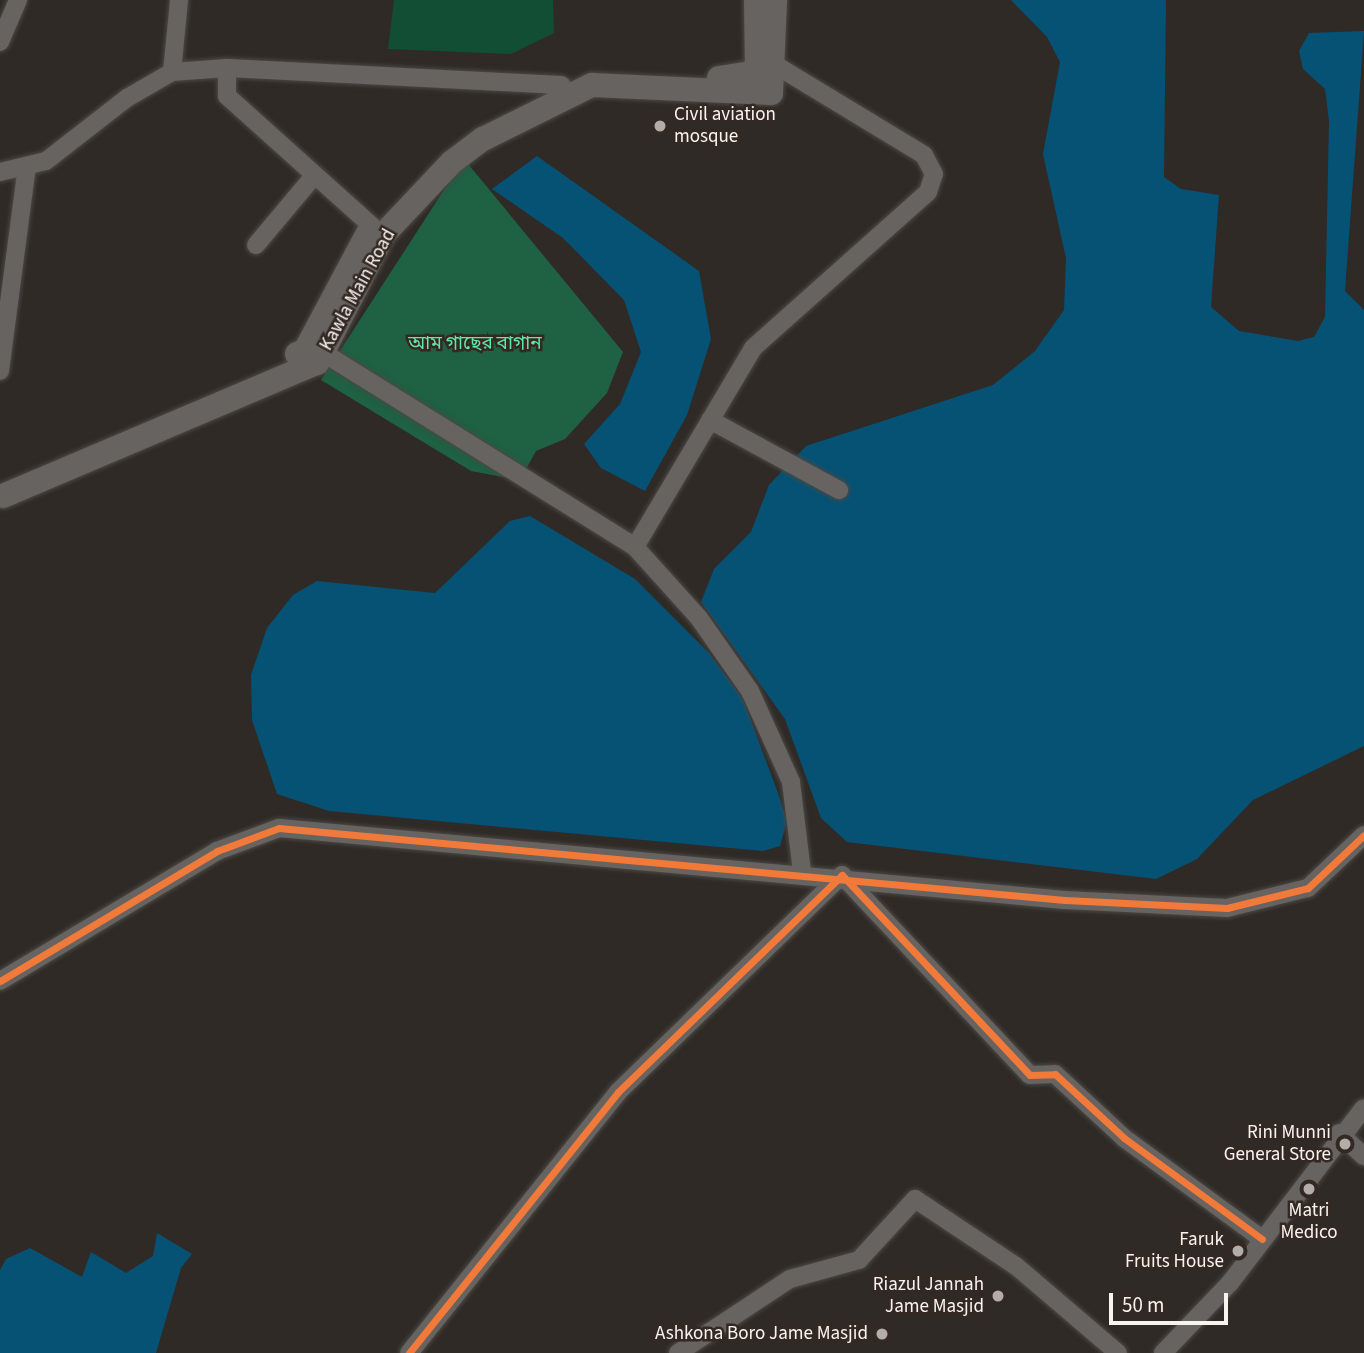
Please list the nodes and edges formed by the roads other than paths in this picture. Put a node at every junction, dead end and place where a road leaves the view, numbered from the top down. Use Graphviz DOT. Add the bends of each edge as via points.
graph roads {
  1 [pos="18,0"];
  2 [pos="179,0"];
  3 [pos="756,0"];
  4 [pos="775,0"];
  5 [pos="0,42"];
  6 [pos="772,63"];
  7 [pos="228,68"];
  8 [pos="172,72"];
  9 [pos="562,85"];
  10 [pos="27,166"];
  11 [pos="0,172"];
  12 [pos="314,176"];
  13 [pos="372,226"];
  14 [pos="256,245"];
  15 [pos="322,352"];
  16 [pos="0,371"];
  17 [pos="710,420"];
  18 [pos="1,491"];
  19 [pos="839,491"];
  20 [pos="635,547"];
  21 [pos="1364,835"];
  22 [pos="802,872"];
  23 [pos="842,875"];
  24 [pos="0,981"];
  25 [pos="1364,1108"];
  26 [pos="1339,1133"];
  27 [pos="1364,1156"];
  28 [pos="1262,1239"];
  29 [pos="409,1353"];
  30 [pos="678,1353"];
  31 [pos="1118,1353"];
  32 [pos="1163,1353"];
  1 -- 5 [label="street"];
  2 -- 8 [label="street"];
  3 -- 9 [label="street, Kawla Main Road" via="757,72 744,78 584,76"];
  4 -- 6 [label="street, Kawla Main Road"];
  6 -- 15 [label="street, Kawla Main Road" via="771,93 592,85 483,139 452,162 383,235"];
  6 -- 17 [label="street" via="924,155 934,174 928,192 753,348"];
  7 -- 8 [label="street"];
  7 -- 9 [label="street"];
  7 -- 12 [label="street" via="227,96"];
  8 -- 10 [label="street" via="127,97 46,161"];
  9 -- 13 [label="street, Kawla Main Road" via="474,130"];
  10 -- 11 [label="street"];
  10 -- 16 [label="street"];
  12 -- 13 [label="street"];
  12 -- 14 [label="street"];
  13 -- 18 [label="street, Kawla Main Road" via="305,351"];
  15 -- 18 [label="street, Kawla Main Road" via="317,363"];
  15 -- 20 [label="street" via="604,534"];
  17 -- 19 [label="street"];
  17 -- 20 [label="street"];
  20 -- 22 [label="street" via="699,618 750,691 790,782"];
  21 -- 23 [label="street" via="1308,888 1227,908 1065,900"];
  22 -- 23 [label="street"];
  22 -- 24 [label="street" via="279,828 217,851"];
  23 -- 28 [label="street" via="1030,1075 1055,1073 1124,1138"];
  23 -- 29 [label="street" via="618,1092"];
  25 -- 26 [label="street"];
  26 -- 27 [label="street"];
  26 -- 28 [label="street"];
  28 -- 32 [label="street"];
  30 -- 31 [label="street" via="790,1279 859,1260 915,1199 1016,1266"];
}
